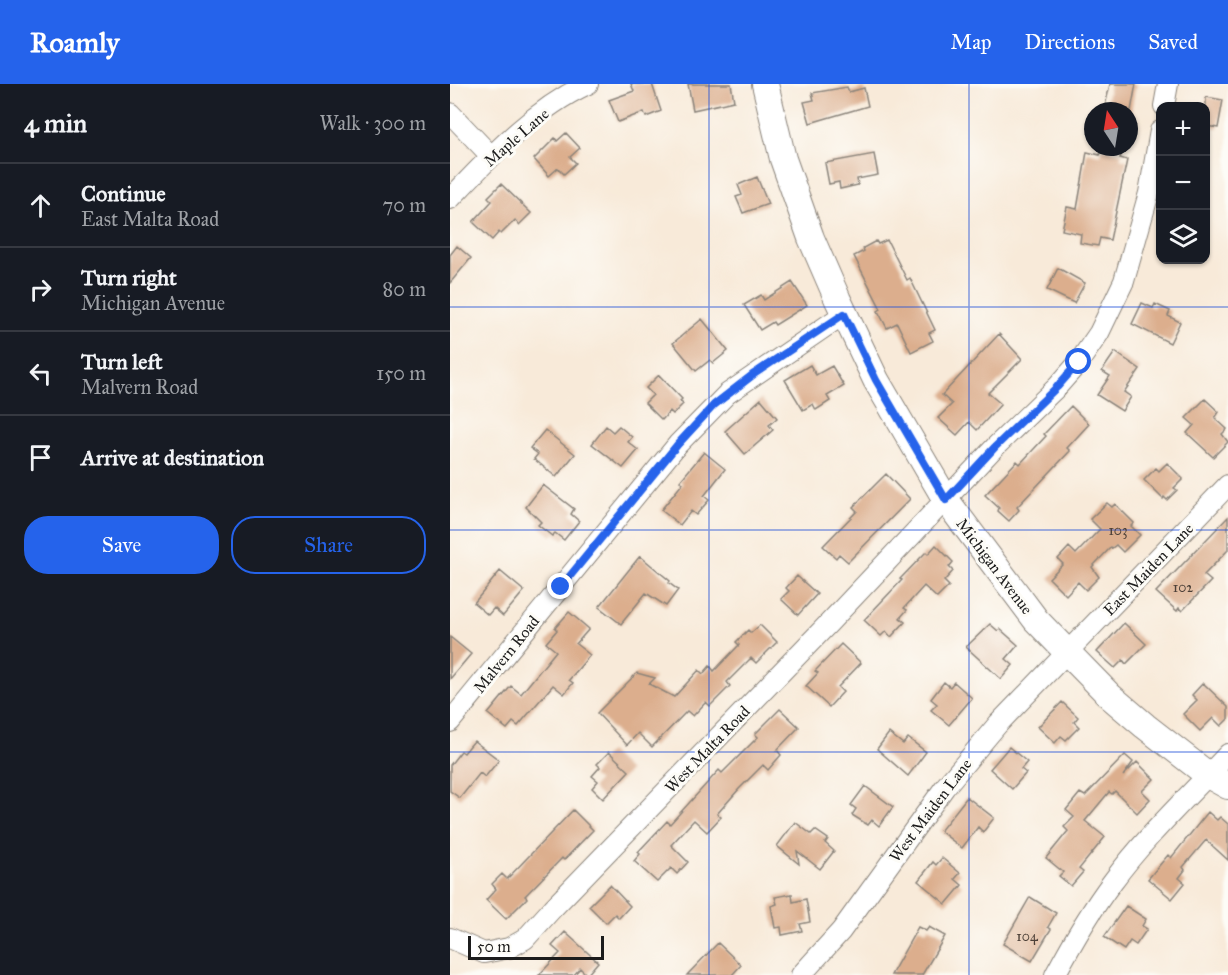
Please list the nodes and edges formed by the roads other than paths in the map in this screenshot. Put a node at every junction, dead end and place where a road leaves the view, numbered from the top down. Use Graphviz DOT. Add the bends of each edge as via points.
graph roads {
  1 [pos="588,84"];
  2 [pos="765,84"];
  3 [pos="1168,84"];
  4 [pos="1165,102"];
  5 [pos="450,112"];
  6 [pos="491,156"];
  7 [pos="1156,156"];
  8 [pos="450,199"];
  9 [pos="844,314"];
  10 [pos="1228,485"];
  11 [pos="946,500"];
  12 [pos="1067,652"];
  13 [pos="450,722"];
  14 [pos="1228,754"];
  15 [pos="1218,781"];
  16 [pos="450,938"];
  17 [pos="801,975"];
  18 [pos="1055,975"];
  1 -- 6 [label="street, Maple Lane" via="540,114"];
  2 -- 9 [label="street, Michigan Avenue" via="783,159"];
  3 -- 4 [label="street"];
  5 -- 6 [label="street"];
  6 -- 8 [label="street, Maple Lane"];
  7 -- 11 [label="street, West Malta Road" via="1124,281 1099,333 1057,387"];
  9 -- 11 [label="street, Michigan Avenue" via="876,380"];
  9 -- 13 [label="street, Malvern Road" via="714,405"];
  10 -- 12 [label="street, East Maiden Lane"];
  11 -- 12 [label="street, Michigan Avenue" via="1036,620"];
  11 -- 16 [label="street, West Malta Road" via="525,939 509,948 484,953"];
  12 -- 15 [label="street, Michigan Avenue" via="1125,709"];
  12 -- 17 [label="street, West Maiden Lane" via="945,787 841,931"];
  14 -- 15 [label="street"];
  15 -- 18 [label="street" via="1137,851 1112,882"];
}
